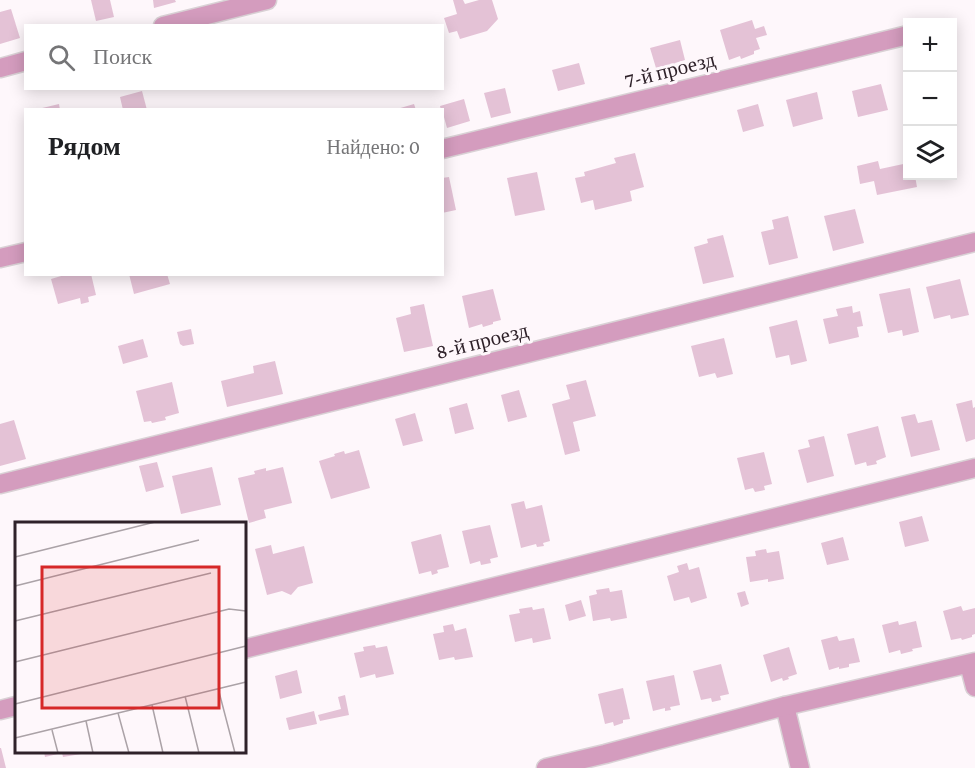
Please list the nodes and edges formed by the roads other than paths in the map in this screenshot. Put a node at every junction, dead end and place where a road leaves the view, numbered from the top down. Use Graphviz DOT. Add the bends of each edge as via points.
graph roads {
  1 [pos="267,0"];
  2 [pos="172,24"];
  3 [pos="903,36"];
  4 [pos="24,62"];
  5 [pos="0,68"];
  6 [pos="444,149"];
  7 [pos="975,242"];
  8 [pos="24,252"];
  9 [pos="0,258"];
  10 [pos="975,468"];
  11 [pos="0,484"];
  12 [pos="246,650"];
  13 [pos="972,663"];
  14 [pos="975,687"];
  15 [pos="15,706"];
  16 [pos="785,706"];
  17 [pos="0,710"];
  18 [pos="606,761"];
  19 [pos="546,768"];
  20 [pos="800,768"];
  1 -- 2 [label="street"];
  3 -- 6 [label="street, 7-й проезд"];
  4 -- 5 [label="street"];
  7 -- 11 [label="street, 8-й проезд"];
  8 -- 9 [label="street"];
  10 -- 12 [label="street"];
  13 -- 14 [label="street"];
  13 -- 16 [label="street"];
  15 -- 17 [label="street"];
  16 -- 18 [label="street"];
  16 -- 20 [label="street"];
  18 -- 19 [label="street"];
}
